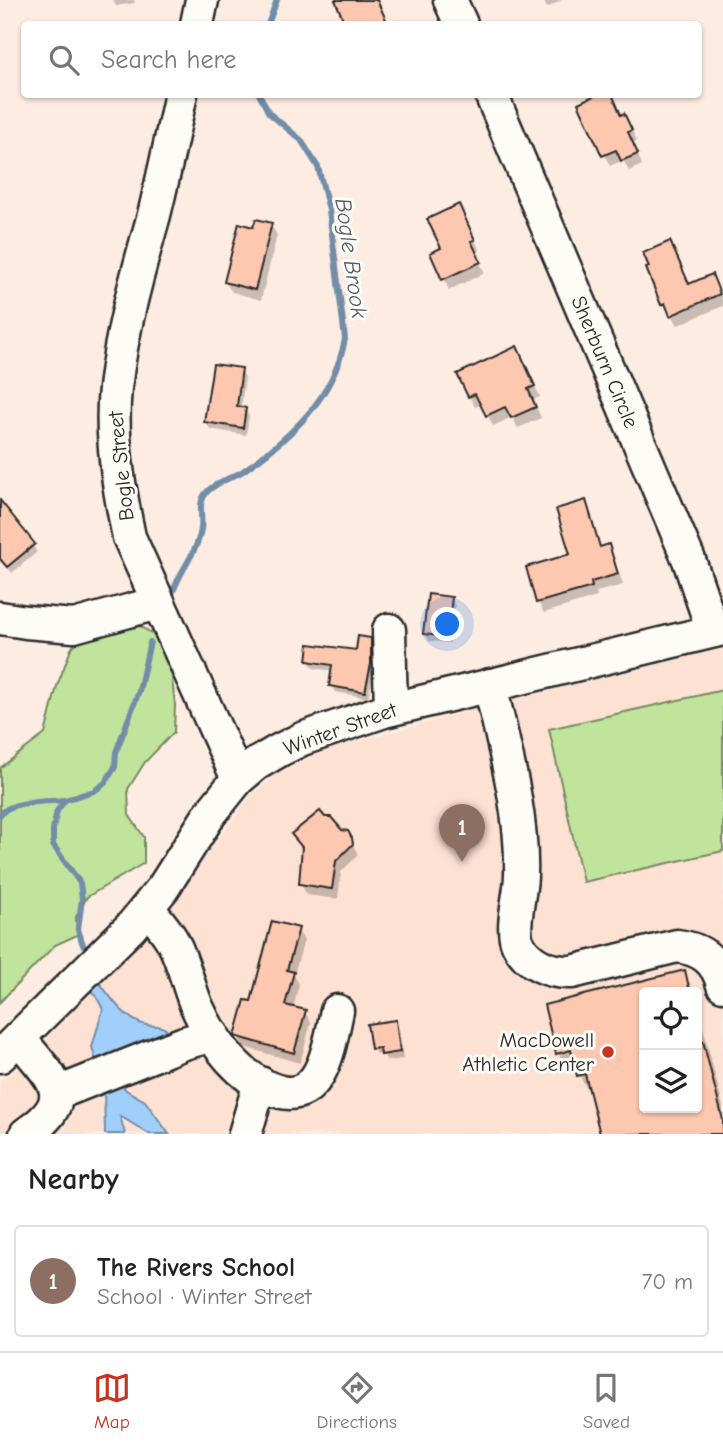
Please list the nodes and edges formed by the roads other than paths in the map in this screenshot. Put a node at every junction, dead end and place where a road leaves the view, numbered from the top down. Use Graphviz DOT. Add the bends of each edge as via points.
graph roads {
  1 [pos="202,0"];
  2 [pos="450,0"];
  3 [pos="198,21"];
  4 [pos="460,21"];
  5 [pos="180,98"];
  6 [pos="493,98"];
  7 [pos="157,603"];
  8 [pos="0,618"];
  9 [pos="389,630"];
  10 [pos="718,630"];
  11 [pos="490,685"];
  12 [pos="391,709"];
  13 [pos="238,779"];
  14 [pos="147,908"];
  15 [pos="723,985"];
  16 [pos="337,1011"];
  17 [pos="213,1035"];
  18 [pos="9,1047"];
  19 [pos="260,1083"];
  20 [pos="58,1093"];
  21 [pos="26,1134"];
  22 [pos="244,1134"];
  1 -- 3 [label="street"];
  2 -- 4 [label="street"];
  5 -- 7 [label="street, Bogle Street" via="128,306 115,390 121,497 129,537"];
  6 -- 10 [label="street, Sherburn Circle"];
  7 -- 8 [label="street" via="74,626"];
  7 -- 13 [label="street, Bogle Street"];
  9 -- 12 [label="street"];
  10 -- 11 [label="street, Winter Street"];
  11 -- 12 [label="street, Winter Street"];
  11 -- 15 [label="street" via="517,814 521,875 514,931 525,954 532,962 572,972 677,946 694,948 716,968"];
  12 -- 13 [label="street, Winter Street" via="302,739"];
  13 -- 14 [label="street, Winter Street"];
  14 -- 17 [label="street" via="172,939 197,1007"];
  14 -- 18 [label="street, Winter Street"];
  16 -- 19 [label="street" via="328,1049 310,1088 295,1094"];
  17 -- 19 [label="street" via="226,1055"];
  17 -- 20 [label="street"];
  18 -- 20 [label="street" via="53,1082"];
  19 -- 22 [label="street"];
  20 -- 21 [label="street" via="51,1114"];
}
